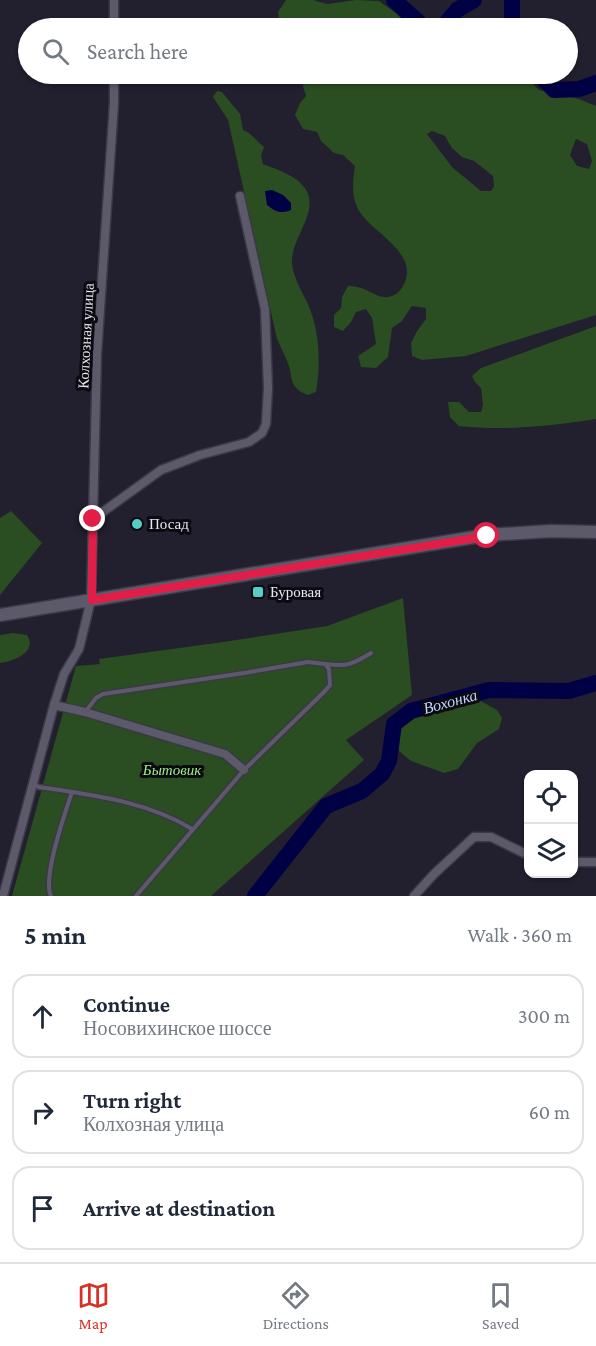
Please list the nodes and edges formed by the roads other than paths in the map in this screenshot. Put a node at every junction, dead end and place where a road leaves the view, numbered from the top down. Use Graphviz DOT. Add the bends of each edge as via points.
graph roads {
  1 [pos="114,0"];
  2 [pos="114,18"];
  3 [pos="114,84"];
  4 [pos="240,196"];
  5 [pos="93,519"];
  6 [pos="596,532"];
  7 [pos="92,600"];
  8 [pos="0,615"];
  9 [pos="371,653"];
  10 [pos="325,664"];
  11 [pos="54,705"];
  12 [pos="85,712"];
  13 [pos="244,770"];
  14 [pos="31,784"];
  15 [pos="72,792"];
  16 [pos="192,829"];
  17 [pos="524,853"];
  18 [pos="578,862"];
  19 [pos="596,862"];
  20 [pos="3,896"];
  21 [pos="51,896"];
  22 [pos="136,896"];
  23 [pos="414,896"];
  1 -- 2 [label="street"];
  3 -- 5 [label="street, Колхозная улица" via="97,354"];
  4 -- 5 [label="street" via="265,309 268,388 262,433 249,442 161,470"];
  5 -- 7 [label="street, Колхозная улица"];
  6 -- 7 [label="main road" via="487,536"];
  7 -- 8 [label="main road"];
  7 -- 11 [label="street, Колхозная улица" via="79,649 64,674"];
  9 -- 10 [label="lane" via="356,663"];
  10 -- 12 [label="lane" via="308,662 103,694"];
  10 -- 13 [label="lane" via="330,685"];
  11 -- 12 [label="street"];
  11 -- 14 [label="street, Колхозная улица"];
  12 -- 13 [label="street" via="225,754"];
  13 -- 16 [label="lane"];
  14 -- 15 [label="lane"];
  14 -- 20 [label="street, Колхозная улица"];
  15 -- 16 [label="lane" via="141,806 173,817"];
  15 -- 21 [label="lane" via="50,874"];
  16 -- 22 [label="lane"];
  17 -- 23 [label="street" via="490,837 474,837"];
  18 -- 19 [label="street"];
}
